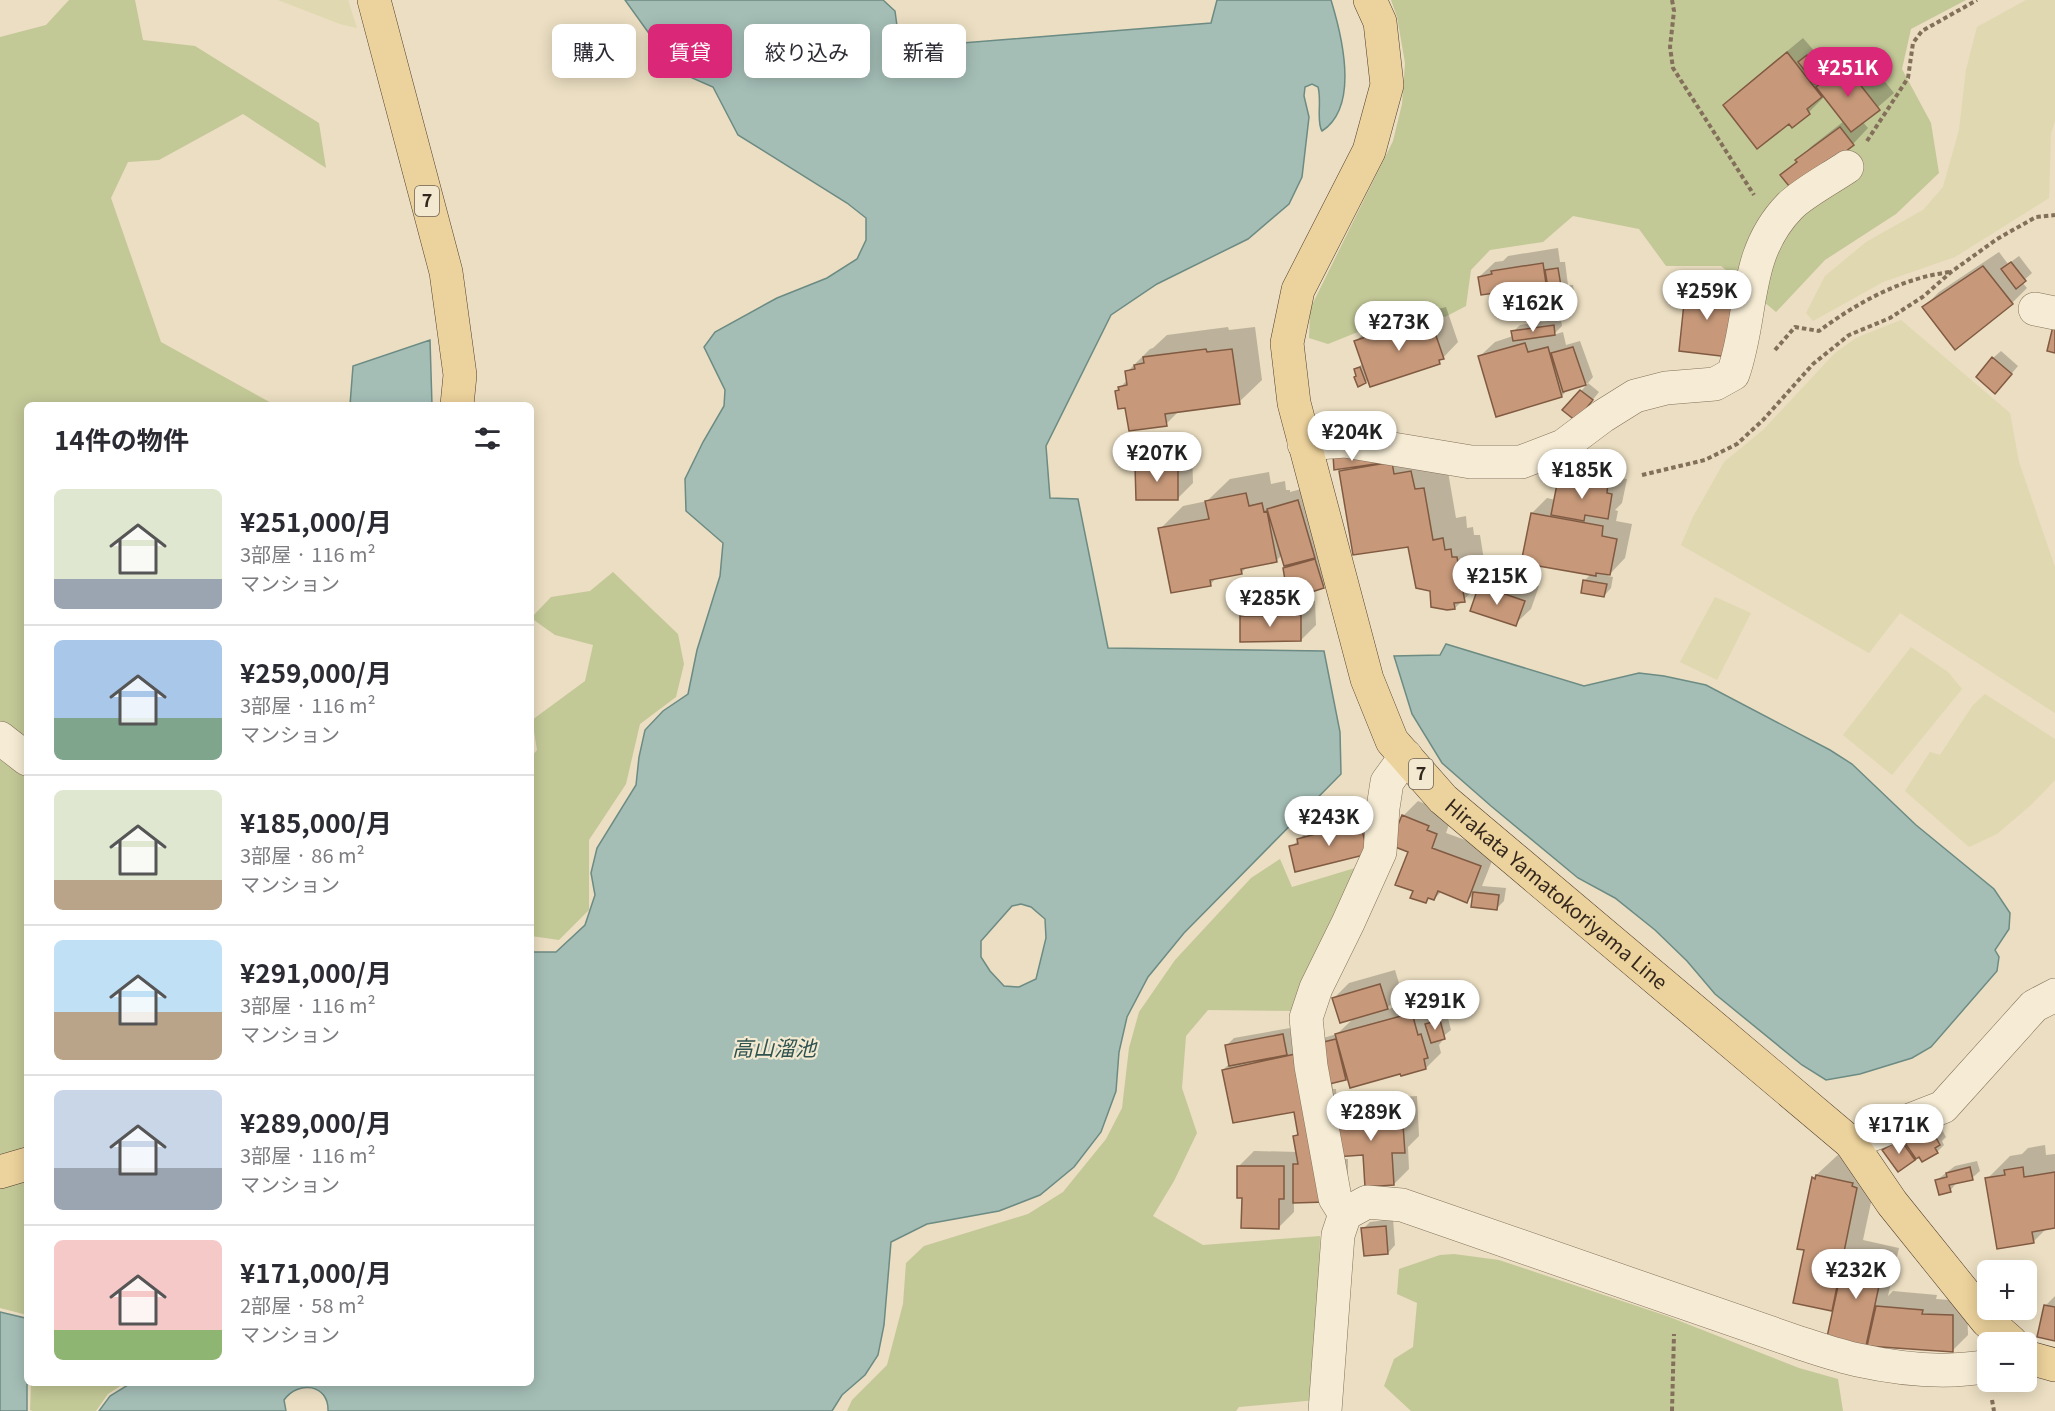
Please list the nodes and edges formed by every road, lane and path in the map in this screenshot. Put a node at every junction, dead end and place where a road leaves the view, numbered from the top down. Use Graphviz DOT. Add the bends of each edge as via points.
graph roads {
  1 [pos="374,0"];
  2 [pos="1370,0"];
  3 [pos="1672,0"];
  4 [pos="1977,0"];
  5 [pos="1848,167"];
  6 [pos="2055,215"];
  7 [pos="1775,226"];
  8 [pos="1951,272"];
  9 [pos="1733,374"];
  10 [pos="457,402"];
  11 [pos="1304,444"];
  12 [pos="1642,475"];
  13 [pos="0,738"];
  14 [pos="1406,756"];
  15 [pos="24,757"];
  16 [pos="2055,995"];
  17 [pos="1851,1143"];
  18 [pos="24,1165"];
  19 [pos="0,1172"];
  20 [pos="1344,1214"];
  21 [pos="1674,1299"];
  22 [pos="2000,1332"];
  23 [pos="2037,1360"];
  24 [pos="2055,1365"];
  25 [pos="1977,1368"];
  26 [pos="1325,1411"];
  27 [pos="1672,1411"];
  1 -- 10 [label="main road, 7" via="446,272 460,375"];
  2 -- 11 [label="main road, Hirakata Yamatokoriyama Line / 7" via="1380,22 1387,85 1369,151 1298,290 1287,343 1294,403"];
  3 -- 7 [label="path" via="1673,68"];
  4 -- 5 [label="path" via="1922,31 1913,43 1908,78"];
  5 -- 7 [label="street" via="1791,205"];
  6 -- 8 [label="path" via="2036,217"];
  7 -- 9 [label="street" via="1765,239 1750,290 1741,353"];
  8 -- 9 [label="path" via="1889,289 1849,309 1819,331 1795,327 1765,360"];
  8 -- 12 [label="path" via="1890,318 1849,335 1813,364 1737,444 1705,460"];
  9 -- 11 [label="street" via="1715,384 1666,388 1635,396 1563,446 1521,462 1471,462 1345,441"];
  11 -- 14 [label="main road, Hirakata Yamatokoriyama Line / 7" via="1367,679 1392,741"];
  13 -- 15 [label="street"];
  14 -- 17 [label="main road, Hirakata Yamatokoriyama Line / 7" via="1443,799"];
  14 -- 20 [label="street" via="1387,782 1380,852 1316,988 1306,1018 1335,1198"];
  16 -- 17 [label="street" via="2034,1006 1942,1107"];
  17 -- 22 [label="main road, Hirakata Yamatokoriyama Line / 7" via="1907,1221"];
  18 -- 19 [label="main road"];
  20 -- 21 [label="street" via="1367,1202 1402,1205"];
  20 -- 26 [label="street" via="1338,1235"];
  21 -- 25 [label="street" via="1858,1360 1917,1368"];
  21 -- 27 [label="path"];
  23 -- 24 [label="main road"];
}
